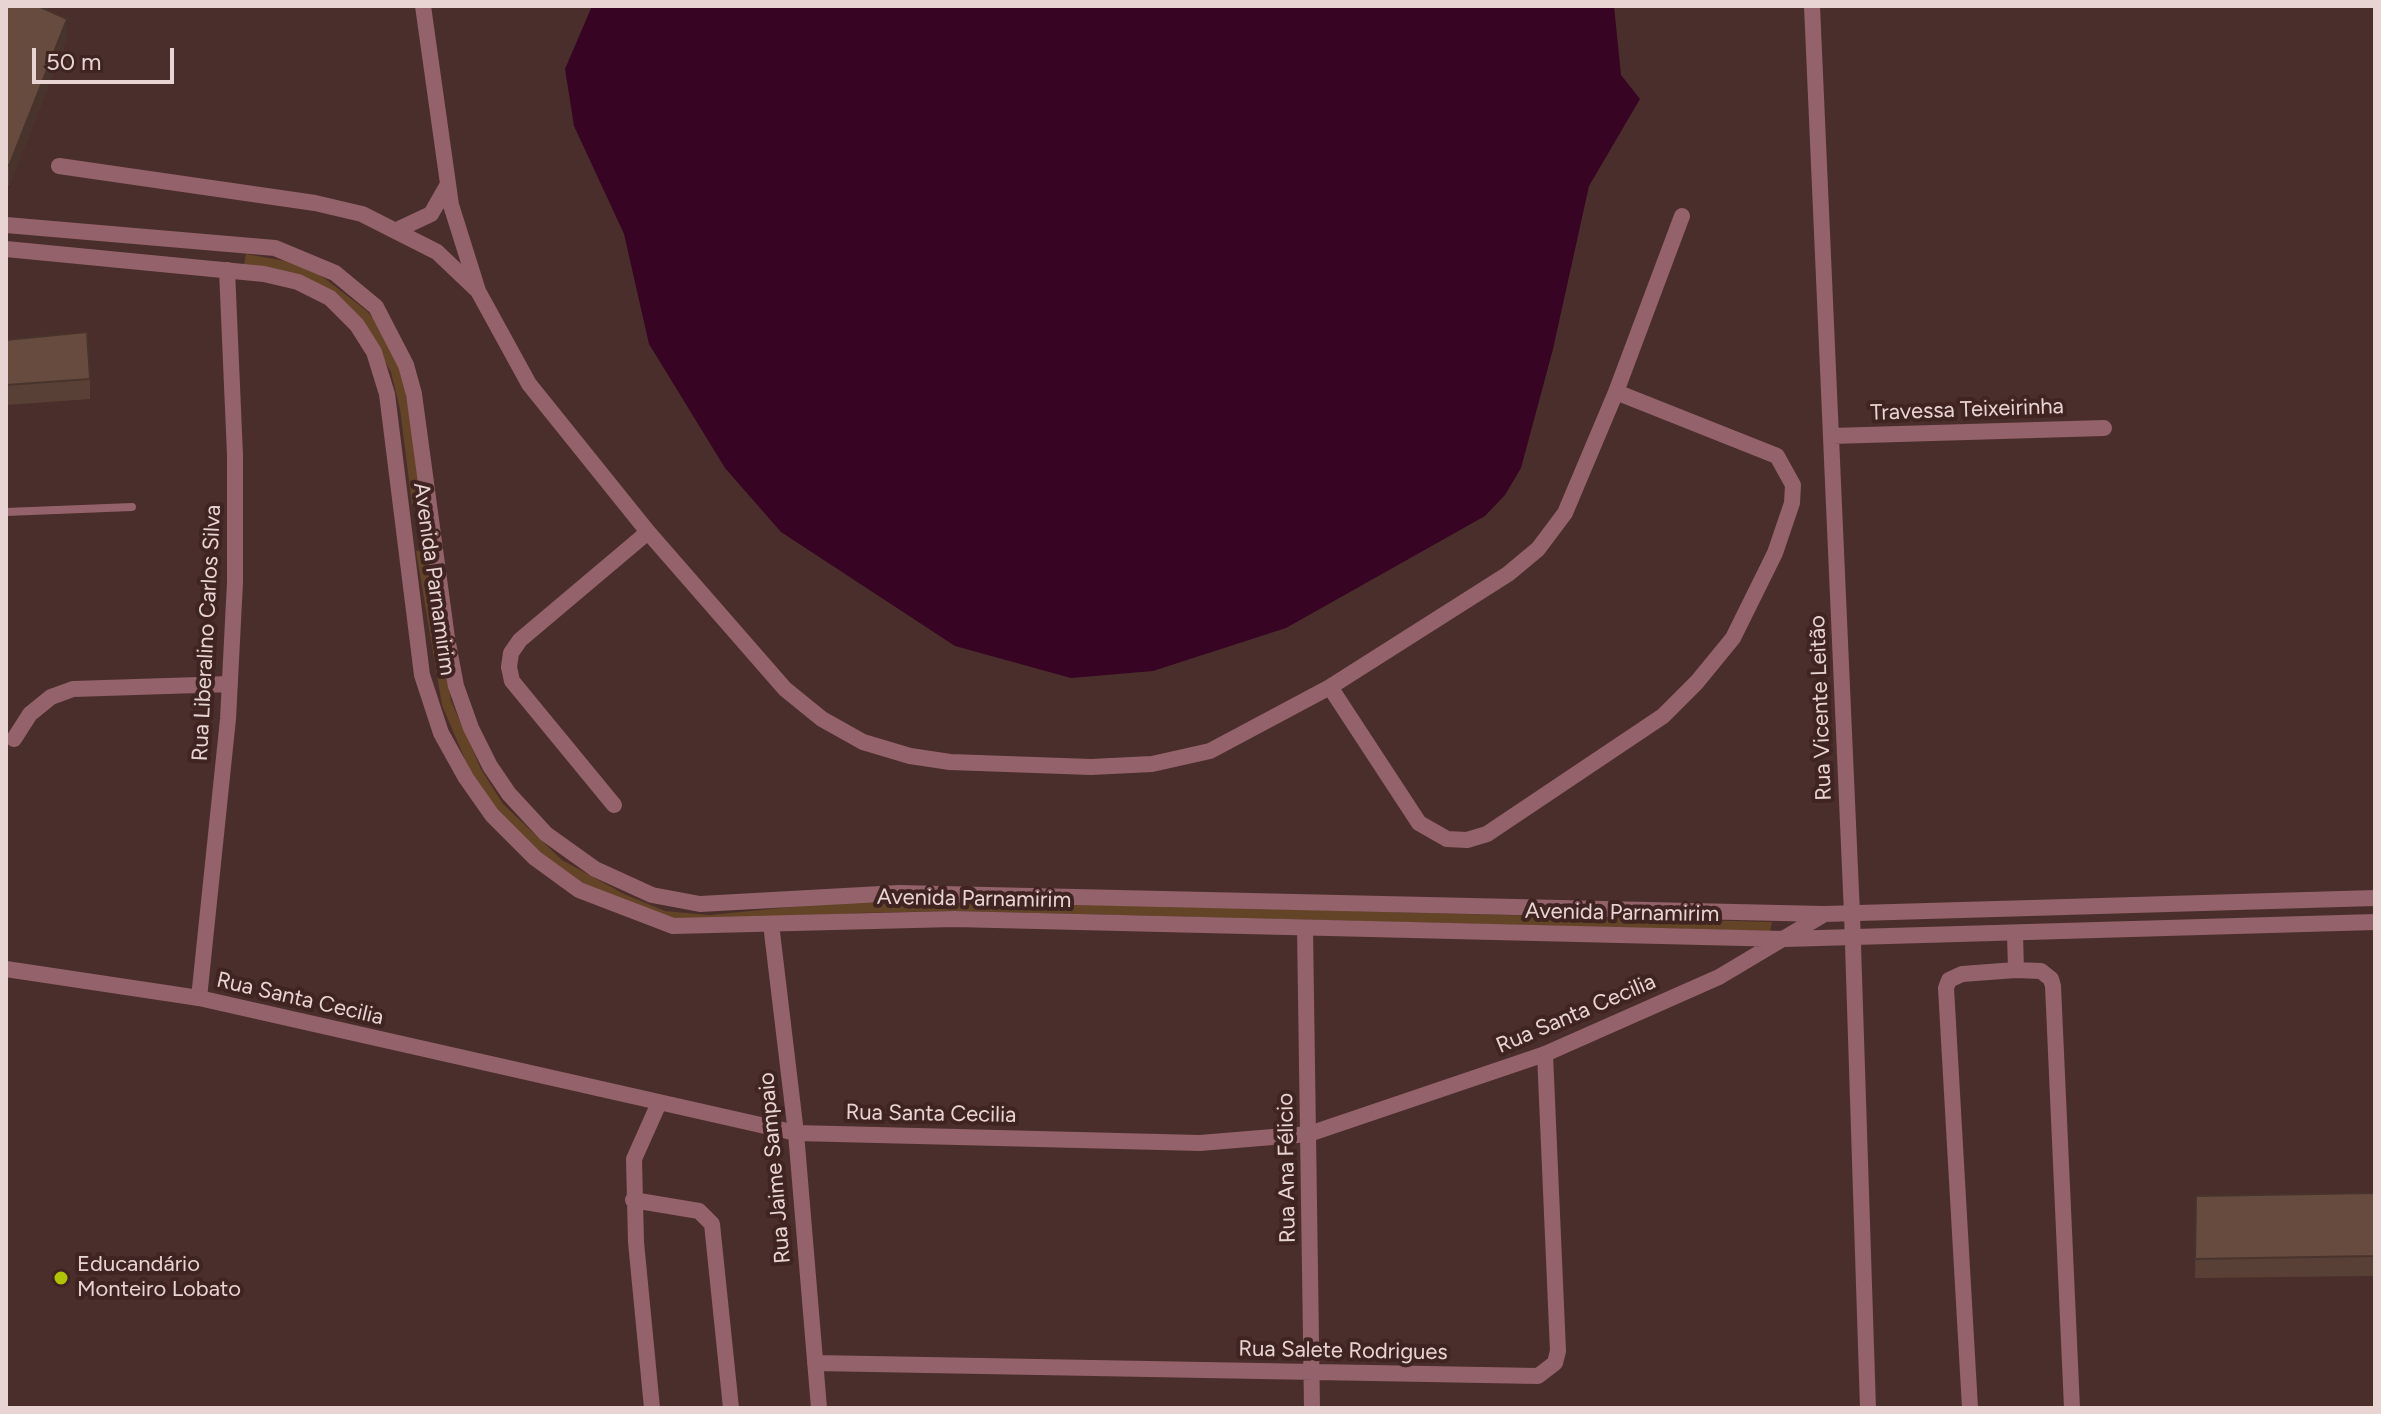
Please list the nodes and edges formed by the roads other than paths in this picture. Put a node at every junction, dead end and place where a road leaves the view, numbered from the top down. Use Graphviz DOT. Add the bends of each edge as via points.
graph roads {
  1 [pos="423,6"];
  2 [pos="1812,6"];
  3 [pos="59,166"];
  4 [pos="448,185"];
  5 [pos="1682,216"];
  6 [pos="6,225"];
  7 [pos="399,229"];
  8 [pos="96,233"];
  9 [pos="6,249"];
  10 [pos="95,258"];
  11 [pos="227,270"];
  12 [pos="478,291"];
  13 [pos="1616,392"];
  14 [pos="2104,428"];
  15 [pos="1831,436"];
  16 [pos="132,507"];
  17 [pos="6,512"];
  18 [pos="432,520"];
  19 [pos="404,524"];
  20 [pos="648,532"];
  21 [pos="230,684"];
  22 [pos="1330,687"];
  23 [pos="14,739"];
  24 [pos="614,805"];
  25 [pos="2375,898"];
  26 [pos="2249,901"];
  27 [pos="1824,914"];
  28 [pos="1852,914"];
  29 [pos="2375,922"];
  30 [pos="2247,923"];
  31 [pos="771,924"];
  32 [pos="1305,928"];
  33 [pos="2015,934"];
  34 [pos="1853,938"];
  35 [pos="1785,939"];
  36 [pos="2016,970"];
  37 [pos="7,974"];
  38 [pos="199,998"];
  39 [pos="1545,1054"];
  40 [pos="659,1103"];
  41 [pos="796,1133"];
  42 [pos="1309,1134"];
  43 [pos="633,1200"];
  44 [pos="815,1363"];
  45 [pos="1312,1372"];
  46 [pos="652,1408"];
  47 [pos="731,1408"];
  48 [pos="819,1408"];
  49 [pos="1312,1408"];
  50 [pos="1868,1408"];
  51 [pos="1970,1408"];
  52 [pos="2072,1408"];
  1 -- 4 [label="street"];
  2 -- 15 [label="street, Rua Vicente Leitão"];
  3 -- 7 [label="street" via="315,203"];
  4 -- 7 [label="street" via="431,214"];
  4 -- 12 [label="street"];
  5 -- 13 [label="street"];
  6 -- 8 [label="street, Avenida Parnamirim"];
  7 -- 12 [label="street" via="437,252"];
  8 -- 10 [label="street"];
  8 -- 18 [label="street, Avenida Parnamirim" via="275,248 355,287 376,307 406,365 420,423"];
  9 -- 10 [label="street, Avenida Parnamirim"];
  10 -- 11 [label="street, Avenida Parnamirim"];
  11 -- 19 [label="street, Avenida Parnamirim" via="298,282 330,298 357,325 374,352 387,394"];
  11 -- 21 [label="street, Rua Liberalino Carlos Silva" via="235,455"];
  12 -- 20 [label="street" via="529,384"];
  13 -- 22 [label="street" via="1565,513 1538,549 1508,574"];
  13 -- 22 [label="street" via="1777,456 1793,485 1775,553 1733,638 1697,682 1663,716 1487,834 1467,840 1447,839 1419,823"];
  14 -- 15 [label="street, Travessa Teixeirinha"];
  15 -- 28 [label="street, Rua Vicente Leitão"];
  16 -- 17 [label="lane"];
  18 -- 19 [label="street"];
  18 -- 27 [label="street, Avenida Parnamirim" via="456,686 490,766 546,834 595,869 652,895 700,904 899,893"];
  19 -- 31 [label="street, Avenida Parnamirim" via="422,675 441,733 492,815 535,858 579,890 621,909 673,926"];
  20 -- 22 [label="street" via="785,689 822,719 863,742 910,756 1091,767 1152,764 1210,751"];
  20 -- 24 [label="street" via="520,640 509,667 512,681"];
  21 -- 23 [label="street" via="73,689 51,697 30,714"];
  21 -- 38 [label="street, Rua Liberalino Carlos Silva"];
  25 -- 26 [label="street, Avenida Parnamirim"];
  26 -- 28 [label="street, Avenida Parnamirim"];
  26 -- 30 [label="street"];
  27 -- 28 [label="street, Avenida Parnamirim"];
  27 -- 35 [label="street, Rua Santa Cecilia"];
  28 -- 34 [label="street, Rua Vicente Leitão"];
  29 -- 30 [label="street, Avenida Parnamirim"];
  30 -- 33 [label="street, Avenida Parnamirim"];
  31 -- 32 [label="street, Avenida Parnamirim" via="954,919"];
  31 -- 41 [label="street, Rua Jaime Sampaio"];
  32 -- 35 [label="street, Avenida Parnamirim"];
  32 -- 42 [label="street, Rua Ana Félicio"];
  33 -- 34 [label="street, Avenida Parnamirim"];
  33 -- 36 [label="street"];
  34 -- 35 [label="street, Avenida Parnamirim"];
  34 -- 50 [label="street, Rua Vicente Leitão"];
  35 -- 39 [label="street, Rua Santa Cecilia" via="1719,977"];
  36 -- 51 [label="street" via="1962,974 1949,980 1946,988"];
  36 -- 52 [label="street" via="2041,971 2053,986"];
  37 -- 38 [label="street, Rua Santa Cecilia"];
  38 -- 40 [label="street, Rua Santa Cecilia"];
  39 -- 42 [label="street, Rua Santa Cecilia"];
  39 -- 45 [label="street, Rua Salete Rodrigues" via="1555,1363 1538,1376 1526,1377"];
  40 -- 41 [label="street, Rua Santa Cecilia"];
  40 -- 43 [label="street" via="637,1145"];
  41 -- 42 [label="street, Rua Santa Cecilia" via="1200,1143"];
  41 -- 44 [label="street, Rua Jaime Sampaio"];
  42 -- 45 [label="street, Rua Ana Félicio"];
  43 -- 46 [label="street"];
  43 -- 47 [label="street" via="699,1211 712,1224"];
  44 -- 45 [label="street, Rua Salete Rodrigues"];
  44 -- 48 [label="street, Rua Jaime Sampaio"];
  45 -- 49 [label="street, Rua Ana Félicio"];
}
